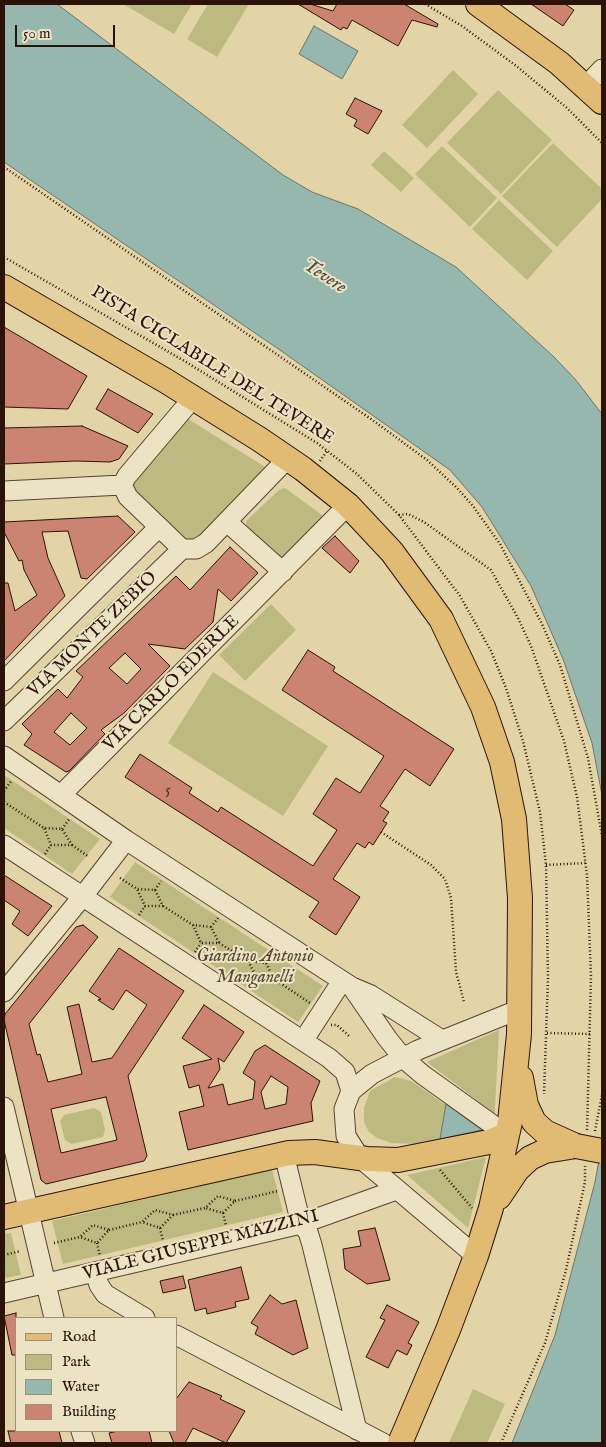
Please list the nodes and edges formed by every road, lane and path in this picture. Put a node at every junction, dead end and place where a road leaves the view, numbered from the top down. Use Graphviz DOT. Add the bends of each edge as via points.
graph roads {
  1 [pos="425,4"];
  2 [pos="478,4"];
  3 [pos="602,69"];
  4 [pos="597,96"];
  5 [pos="602,143"];
  6 [pos="4,167"];
  7 [pos="4,257"];
  8 [pos="4,287"];
  9 [pos="193,398"];
  10 [pos="288,458"];
  11 [pos="122,485"];
  12 [pos="4,491"];
  13 [pos="348,505"];
  14 [pos="227,522"];
  15 [pos="159,527"];
  16 [pos="182,549"];
  17 [pos="283,572"];
  18 [pos="4,681"];
  19 [pos="4,721"];
  20 [pos="4,756"];
  21 [pos="13,779"];
  22 [pos="4,791"];
  23 [pos="61,795"];
  24 [pos="4,802"];
  25 [pos="71,817"];
  26 [pos="44,828"];
  27 [pos="62,829"];
  28 [pos="381,832"];
  29 [pos="602,836"];
  30 [pos="126,840"];
  31 [pos="51,845"];
  32 [pos="72,845"];
  33 [pos="4,846"];
  34 [pos="42,857"];
  35 [pos="89,857"];
  36 [pos="586,863"];
  37 [pos="546,865"];
  38 [pos="164,877"];
  39 [pos="120,878"];
  40 [pos="138,889"];
  41 [pos="155,890"];
  42 [pos="84,896"];
  43 [pos="145,906"];
  44 [pos="162,906"];
  45 [pos="220,914"];
  46 [pos="136,918"];
  47 [pos="193,925"];
  48 [pos="211,927"];
  49 [pos="201,942"];
  50 [pos="219,943"];
  51 [pos="275,951"];
  52 [pos="192,955"];
  53 [pos="248,962"];
  54 [pos="266,963"];
  55 [pos="257,978"];
  56 [pos="274,979"];
  57 [pos="347,984"];
  58 [pos="4,992"];
  59 [pos="248,992"];
  60 [pos="464,1002"];
  61 [pos="314,1006"];
  62 [pos="520,1009"];
  63 [pos="547,1033"];
  64 [pos="590,1034"];
  65 [pos="303,1040"];
  66 [pos="442,1040"];
  67 [pos="404,1058"];
  68 [pos="517,1058"];
  69 [pos="351,1091"];
  70 [pos="4,1107"];
  71 [pos="507,1136"];
  72 [pos="588,1150"];
  73 [pos="284,1154"];
  74 [pos="360,1158"];
  75 [pos="437,1166"];
  76 [pos="281,1190"];
  77 [pos="396,1190"];
  78 [pos="235,1201"];
  79 [pos="205,1208"];
  80 [pos="483,1210"];
  81 [pos="29,1212"];
  82 [pos="223,1213"];
  83 [pos="173,1215"];
  84 [pos="4,1217"];
  85 [pos="142,1222"];
  86 [pos="301,1224"];
  87 [pos="160,1228"];
  88 [pos="227,1228"];
  89 [pos="109,1230"];
  90 [pos="80,1237"];
  91 [pos="54,1243"];
  92 [pos="97,1243"];
  93 [pos="163,1243"];
  94 [pos="21,1251"];
  95 [pos="4,1255"];
  96 [pos="476,1256"];
  97 [pos="97,1265"];
  98 [pos="45,1283"];
  99 [pos="4,1293"];
  100 [pos="54,1317"];
  101 [pos="143,1317"];
  102 [pos="178,1336"];
  103 [pos="357,1430"];
  104 [pos="383,1443"];
  105 [pos="400,1443"];
  106 [pos="502,1443"];
  1 -- 5 [label="path" via="462,26 515,65 567,108"];
  2 -- 4 [label="main road" via="527,38"];
  3 -- 4 [label="street"];
  6 -- 29 [label="path" via="371,419 427,460 457,488 500,544 560,665 588,758"];
  7 -- 36 [label="path, PISTA CICLABILE DEL TEVERE" via="296,428 357,474 399,515 408,514 424,522 491,570 518,618 553,704 574,782"];
  8 -- 9 [label="main road"];
  9 -- 10 [label="main road"];
  9 -- 11 [label="street"];
  10 -- 13 [label="main road"];
  10 -- 14 [label="street"];
  11 -- 12 [label="street"];
  11 -- 15 [label="street" via="128,498"];
  13 -- 17 [label="street, VIA CARLO EDERLE"];
  13 -- 62 [label="main road" via="392,552 448,630 483,707 502,762 514,819 519,865"];
  14 -- 16 [label="street" via="200,547"];
  14 -- 17 [label="street"];
  15 -- 16 [label="street"];
  15 -- 18 [label="street, VIA MONTE ZEBIO"];
  16 -- 19 [label="street, VIA MONTE ZEBIO"];
  17 -- 23 [label="street, VIA CARLO EDERLE"];
  20 -- 23 [label="street"];
  21 -- 22 [label="path"];
  23 -- 30 [label="street"];
  24 -- 26 [label="path"];
  25 -- 27 [label="path"];
  26 -- 27 [label="path"];
  26 -- 31 [label="path"];
  27 -- 32 [label="path"];
  28 -- 60 [label="path" via="431,865 445,879 454,916 456,972"];
  30 -- 42 [label="street"];
  30 -- 57 [label="street"];
  31 -- 32 [label="path"];
  31 -- 34 [label="path"];
  32 -- 35 [label="path"];
  33 -- 42 [label="street"];
  36 -- 37 [label="path"];
  36 -- 64 [label="path, PISTA CICLABILE DEL TEVERE" via="590,926"];
  38 -- 41 [label="path"];
  39 -- 40 [label="path"];
  40 -- 41 [label="path"];
  40 -- 43 [label="path"];
  41 -- 44 [label="path"];
  42 -- 58 [label="street"];
  42 -- 65 [label="street"];
  43 -- 44 [label="path"];
  43 -- 46 [label="path"];
  44 -- 47 [label="path"];
  45 -- 48 [label="path"];
  47 -- 48 [label="path"];
  47 -- 49 [label="path"];
  48 -- 50 [label="path"];
  49 -- 50 [label="path"];
  49 -- 52 [label="path"];
  50 -- 53 [label="path"];
  51 -- 54 [label="path"];
  53 -- 54 [label="path"];
  53 -- 55 [label="path"];
  54 -- 56 [label="path"];
  55 -- 56 [label="path"];
  55 -- 59 [label="path"];
  56 -- 61 [label="path"];
  57 -- 65 [label="street"];
  57 -- 66 [label="street" via="371,995"];
  57 -- 67 [label="street"];
  62 -- 66 [label="street"];
  62 -- 68 [label="main road"];
  63 -- 64 [label="path"];
  64 -- 72 [label="path, PISTA CICLABILE DEL TEVERE"];
  65 -- 69 [label="street" via="343,1070"];
  66 -- 67 [label="street"];
  67 -- 69 [label="street" via="372,1074"];
  67 -- 71 [label="street"];
  68 -- 71 [label="main road"];
  68 -- 72 [label="main road" via="526,1105 534,1122 545,1132"];
  69 -- 74 [label="street" via="344,1109 344,1128"];
  70 -- 81 [label="street"];
  71 -- 72 [label="main road"];
  71 -- 74 [label="main road" via="410,1159"];
  71 -- 80 [label="main road"];
  72 -- 80 [label="main road" via="545,1151 526,1160"];
  72 -- 106 [label="path, PISTA CICLABILE DEL TEVERE" via="585,1182 566,1270 545,1343"];
  73 -- 74 [label="main road" via="316,1152"];
  73 -- 81 [label="main road"];
  73 -- 86 [label="street"];
  74 -- 77 [label="street"];
  75 -- 80 [label="path"];
  76 -- 78 [label="path"];
  77 -- 86 [label="street, VIALE GIUSEPPE MAZZINI"];
  77 -- 96 [label="street"];
  78 -- 79 [label="path" via="218,1196"];
  78 -- 82 [label="path"];
  79 -- 82 [label="path"];
  79 -- 83 [label="path"];
  80 -- 96 [label="main road"];
  81 -- 84 [label="main road"];
  81 -- 98 [label="street"];
  82 -- 88 [label="path"];
  83 -- 85 [label="path" via="155,1210"];
  83 -- 87 [label="path"];
  85 -- 87 [label="path"];
  85 -- 89 [label="path"];
  86 -- 97 [label="street, VIALE GIUSEPPE MAZZINI"];
  86 -- 103 [label="street" via="312,1245"];
  87 -- 93 [label="path"];
  89 -- 90 [label="path" via="92,1225"];
  89 -- 92 [label="path"];
  90 -- 91 [label="path"];
  90 -- 92 [label="path"];
  92 -- 97 [label="path"];
  94 -- 95 [label="path"];
  96 -- 105 [label="main road"];
  97 -- 98 [label="street, VIALE GIUSEPPE MAZZINI"];
  97 -- 101 [label="street" via="99,1285 105,1294"];
  98 -- 99 [label="street, VIALE GIUSEPPE MAZZINI"];
  98 -- 100 [label="street"];
  102 -- 103 [label="street"];
  103 -- 104 [label="street"];
}
